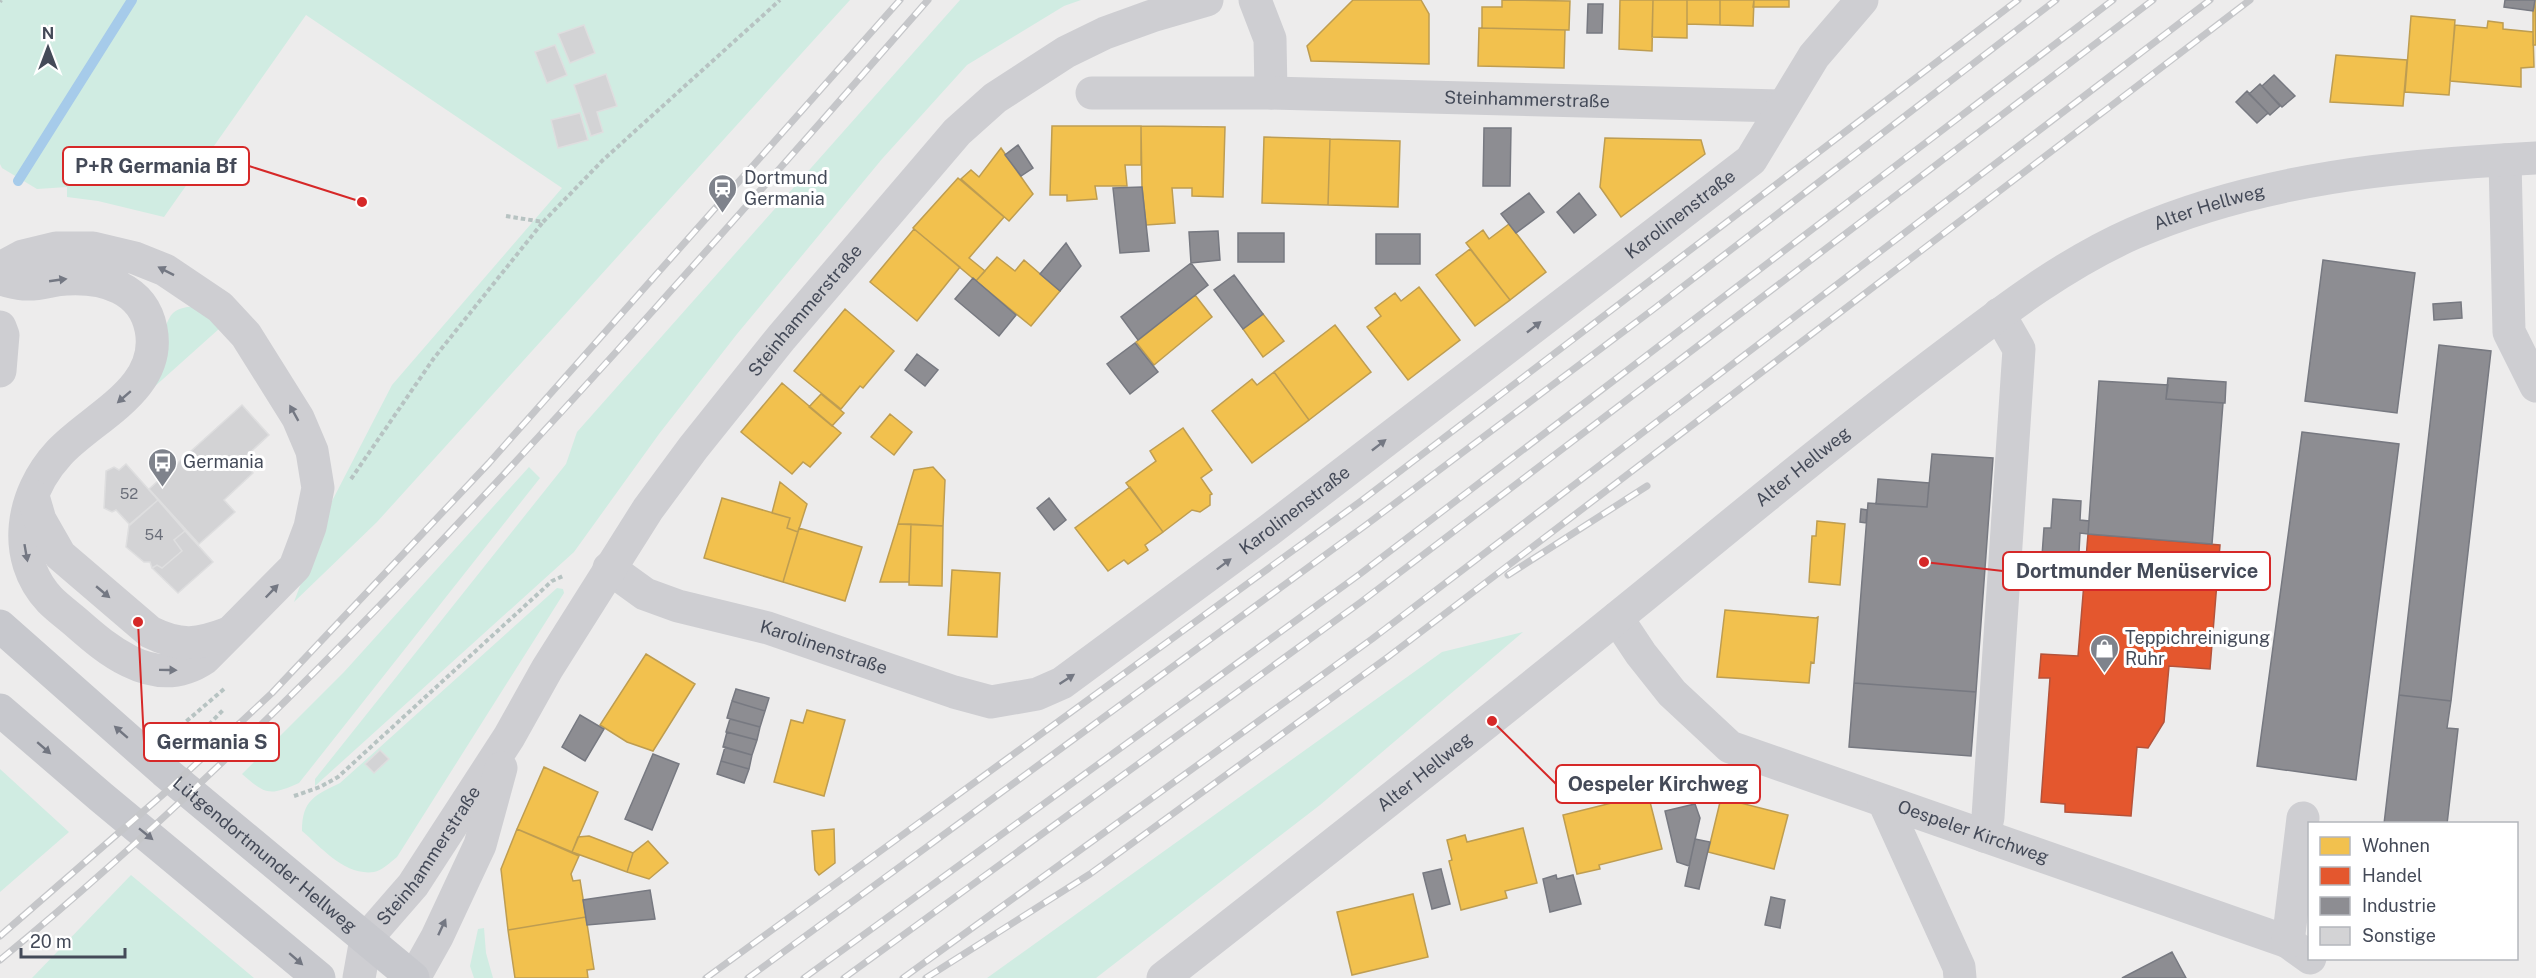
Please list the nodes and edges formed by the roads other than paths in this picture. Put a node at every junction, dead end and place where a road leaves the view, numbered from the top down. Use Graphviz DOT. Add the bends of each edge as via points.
graph roads {
  1 [pos="1207,0"];
  2 [pos="1255,0"];
  3 [pos="1862,0"];
  4 [pos="1092,93"];
  5 [pos="1271,93"];
  6 [pos="1783,106"];
  7 [pos="2521,159"];
  8 [pos="0,268"];
  9 [pos="0,279"];
  10 [pos="1999,314"];
  11 [pos="0,327"];
  12 [pos="0,371"];
  13 [pos="2536,386"];
  14 [pos="609,568"];
  15 [pos="1617,618"];
  16 [pos="0,626"];
  17 [pos="0,710"];
  18 [pos="509,738"];
  19 [pos="1884,802"];
  20 [pos="2303,818"];
  21 [pos="1984,836"];
  22 [pos="366,939"];
  23 [pos="2303,953"];
  24 [pos="2313,960"];
  25 [pos="319,978"];
  26 [pos="359,978"];
  27 [pos="414,978"];
  28 [pos="1163,978"];
  29 [pos="1960,978"];
  30 [pos="2323,978"];
  1 -- 14 [label="street, Steinhammerstraße" via="1143,19 1066,52 995,98 957,132 693,448"];
  2 -- 5 [label="street" via="1270,39"];
  3 -- 6 [label="street, Karolinenstraße" via="1814,56"];
  4 -- 5 [label="street, Steinhammerstraße"];
  5 -- 6 [label="street, Steinhammerstraße"];
  14 -- 6 [label="street, Karolinenstraße, one-way" via="645,594 678,606 768,628 954,692 991,702 1037,694 1062,683 1136,631 1741,168 1751,160"];
  7 -- 10 [label="street, Alter Hellweg" via="2342,175 2196,210 2131,235 2072,266"];
  7 -- 13 [label="street" via="2509,332"];
  9 -- 8 [label="street, one-way" via="28,285 67,279 106,281 129,291 140,302 151,329 152,352 137,386 59,453 42,476 23,532 28,566 50,600 111,652 146,670 192,667 295,567 318,488 312,451 298,418 246,334 220,307 173,274 135,258 93,248 56,248 23,256"];
  10 -- 15 [label="street, Alter Hellweg" via="1868,413"];
  10 -- 21 [label="street" via="2019,349 1989,817"];
  11 -- 12 [label="street"];
  14 -- 18 [label="street, Steinhammerstraße"];
  15 -- 19 [label="street, Oespeler Kirchweg" via="1672,693 1730,747"];
  15 -- 28 [label="street, Alter Hellweg"];
  22 -- 16 [label="main road, Lütgendortmunder Hellweg, one-way" via="164,771"];
  17 -- 25 [label="main road, one-way"];
  18 -- 22 [label="street, Steinhammerstraße" via="413,885"];
  27 -- 18 [label="street, Steinhammerstraße, one-way" via="438,937 480,845"];
  19 -- 21 [label="street, Oespeler Kirchweg"];
  19 -- 29 [label="street" via="1959,967"];
  20 -- 23 [label="street"];
  21 -- 23 [label="street, Oespeler Kirchweg"];
  22 -- 26 [label="street, Steinhammerstraße"];
  22 -- 27 [label="main road, Lütgendortmunder Hellweg"];
  24 -- 30 [label="street"];
}
